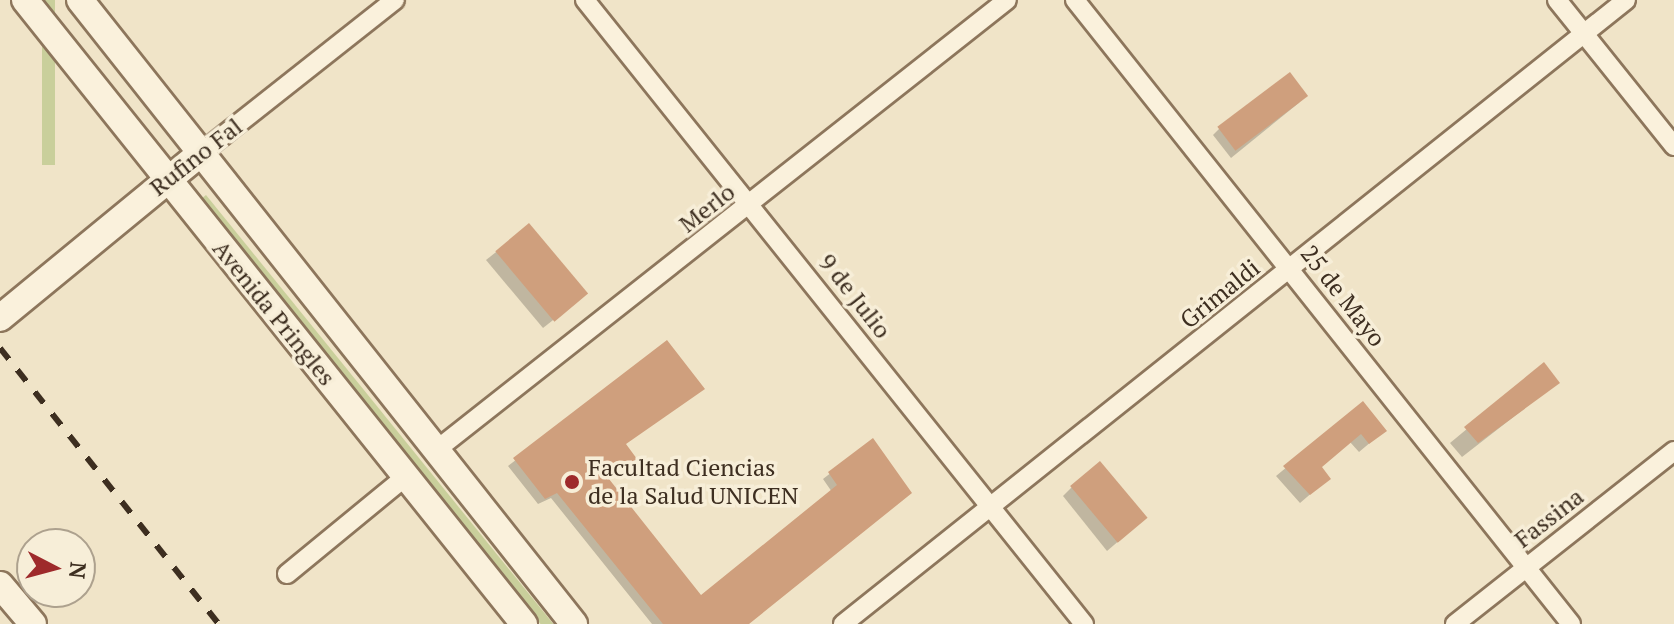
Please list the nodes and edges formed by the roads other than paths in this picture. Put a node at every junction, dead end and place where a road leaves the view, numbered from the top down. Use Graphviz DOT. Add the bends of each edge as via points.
graph roads {
  1 [pos="25,0"];
  2 [pos="80,0"];
  3 [pos="395,0"];
  4 [pos="585,0"];
  5 [pos="1007,0"];
  6 [pos="1075,0"];
  7 [pos="1557,0"];
  8 [pos="1626,0"];
  9 [pos="1584,34"];
  10 [pos="1674,146"];
  11 [pos="201,153"];
  12 [pos="166,178"];
  13 [pos="751,203"];
  14 [pos="1290,269"];
  15 [pos="0,318"];
  16 [pos="435,451"];
  17 [pos="1674,451"];
  18 [pos="405,477"];
  19 [pos="992,507"];
  20 [pos="1526,567"];
  21 [pos="287,574"];
  22 [pos="0,585"];
  23 [pos="33,624"];
  24 [pos="524,624"];
  25 [pos="574,624"];
  26 [pos="843,624"];
  27 [pos="1084,624"];
  28 [pos="1455,624"];
  29 [pos="1571,624"];
  1 -- 12 [label="main road, Avenida Pringles"];
  2 -- 11 [label="main road, Avenida Pringles"];
  3 -- 11 [label="street, Rufino Fal"];
  4 -- 13 [label="street, 9 de Julio"];
  5 -- 13 [label="street, Merlo"];
  6 -- 14 [label="street, 25 de Mayo"];
  7 -- 9 [label="street"];
  8 -- 9 [label="street, Grimaldi"];
  9 -- 10 [label="street"];
  9 -- 14 [label="street, Grimaldi"];
  11 -- 12 [label="main road, Rufino Fal"];
  11 -- 16 [label="main road, Avenida Pringles"];
  12 -- 15 [label="main road, Rufino Fal"];
  12 -- 18 [label="main road, Avenida Pringles"];
  13 -- 16 [label="street, Merlo"];
  13 -- 19 [label="street, 9 de Julio"];
  14 -- 19 [label="street, Grimaldi"];
  14 -- 20 [label="street, 25 de Mayo"];
  16 -- 25 [label="main road, Avenida Pringles"];
  17 -- 20 [label="street, Fassina"];
  18 -- 21 [label="street"];
  18 -- 24 [label="main road, Avenida Pringles"];
  19 -- 26 [label="street, Grimaldi"];
  19 -- 27 [label="street, 9 de Julio"];
  20 -- 28 [label="street, Fassina"];
  20 -- 29 [label="street, 25 de Mayo"];
  22 -- 23 [label="main road"];
}
